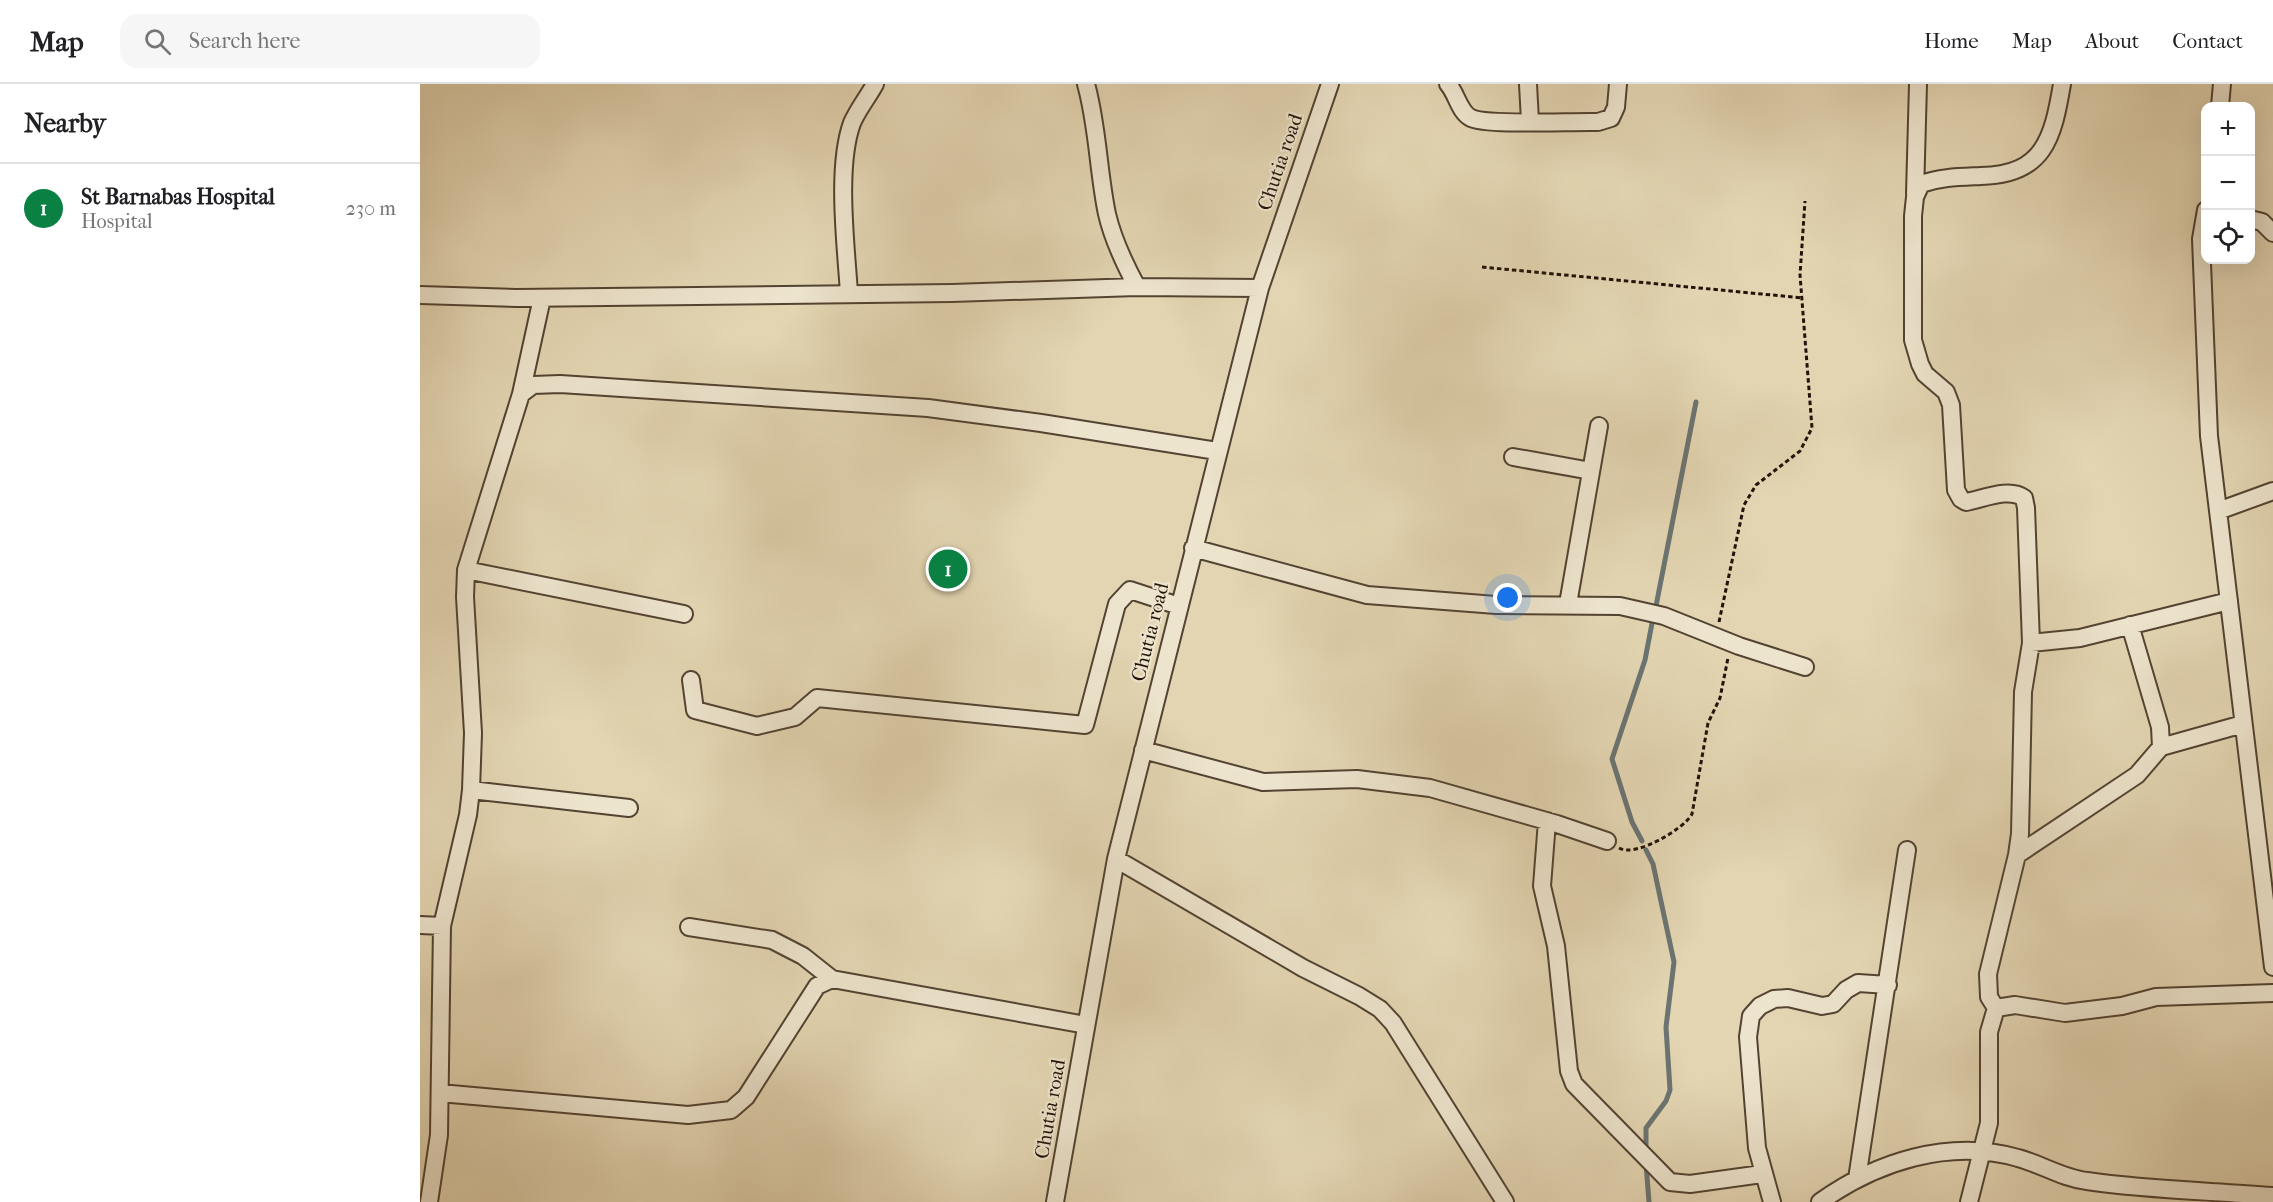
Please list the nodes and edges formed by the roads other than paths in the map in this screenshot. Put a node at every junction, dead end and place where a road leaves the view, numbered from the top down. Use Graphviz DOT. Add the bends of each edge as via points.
graph roads {
  1 [pos="875,84"];
  2 [pos="1086,84"];
  3 [pos="1330,84"];
  4 [pos="1448,84"];
  5 [pos="1528,84"];
  6 [pos="1618,84"];
  7 [pos="1918,84"];
  8 [pos="2062,84"];
  9 [pos="2222,84"];
  10 [pos="2220,102"];
  11 [pos="1530,122"];
  12 [pos="1915,197"];
  13 [pos="2255,220"];
  14 [pos="2273,233"];
  15 [pos="2202,264"];
  16 [pos="1137,287"];
  17 [pos="1260,288"];
  18 [pos="849,293"];
  19 [pos="420,295"];
  20 [pos="542,298"];
  21 [pos="520,394"];
  22 [pos="1599,426"];
  23 [pos="1217,450"];
  24 [pos="1514,457"];
  25 [pos="1591,471"];
  26 [pos="2273,491"];
  27 [pos="2218,511"];
  28 [pos="1193,548"];
  29 [pos="466,570"];
  30 [pos="2229,601"];
  31 [pos="1568,604"];
  32 [pos="1179,606"];
  33 [pos="684,614"];
  34 [pos="2130,625"];
  35 [pos="2031,643"];
  36 [pos="1805,667"];
  37 [pos="691,680"];
  38 [pos="2243,724"];
  39 [pos="2161,747"];
  40 [pos="1143,750"];
  41 [pos="471,790"];
  42 [pos="629,808"];
  43 [pos="1547,821"];
  44 [pos="1607,841"];
  45 [pos="1907,850"];
  46 [pos="2273,851"];
  47 [pos="2018,855"];
  48 [pos="1116,859"];
  49 [pos="2260,863"];
  50 [pos="420,925"];
  51 [pos="442,926"];
  52 [pos="689,927"];
  53 [pos="2273,967"];
  54 [pos="832,979"];
  55 [pos="1888,985"];
  56 [pos="2273,993"];
  57 [pos="1996,1008"];
  58 [pos="1086,1025"];
  59 [pos="440,1093"];
  60 [pos="1983,1151"];
  61 [pos="1762,1173"];
  62 [pos="1857,1179"];
  63 [pos="2273,1197"];
  64 [pos="429,1202"];
  65 [pos="1055,1202"];
  66 [pos="1505,1202"];
  67 [pos="1772,1202"];
  68 [pos="1820,1202"];
  69 [pos="1969,1202"];
  1 -- 18 [label="street" via="858,110 848,139 844,193"];
  2 -- 16 [label="street" via="1107,214 1118,252"];
  3 -- 17 [label="street, Chutia road"];
  4 -- 11 [label="street" via="1471,118"];
  5 -- 11 [label="street"];
  6 -- 11 [label="street" via="1616,107 1605,122"];
  7 -- 12 [label="street"];
  8 -- 12 [label="street" via="2056,122 2038,157 2016,172 2001,176 1932,180 1921,184"];
  9 -- 10 [label="street"];
  12 -- 35 [label="street" via="1913,340 1925,374 1946,392 1951,405 1954,477 1961,500 2010,494 2024,498"];
  13 -- 14 [label="street"];
  15 -- 27 [label="street" via="2209,436"];
  16 -- 17 [label="street"];
  16 -- 18 [label="street"];
  17 -- 23 [label="street, Chutia road"];
  18 -- 20 [label="street"];
  19 -- 20 [label="street"];
  20 -- 21 [label="street"];
  21 -- 23 [label="street" via="533,385 560,384 928,408"];
  21 -- 29 [label="street"];
  22 -- 25 [label="street"];
  23 -- 28 [label="street, Chutia road"];
  24 -- 25 [label="street"];
  25 -- 31 [label="street"];
  26 -- 27 [label="street"];
  27 -- 30 [label="street"];
  28 -- 31 [label="street" via="1367,595 1418,601"];
  28 -- 32 [label="street, Chutia road"];
  29 -- 33 [label="street"];
  29 -- 41 [label="street" via="473,733"];
  30 -- 34 [label="street"];
  30 -- 38 [label="street"];
  31 -- 36 [label="street" via="1620,606 1665,616"];
  32 -- 37 [label="street" via="1130,590 1117,604 1085,725 817,698 795,717 757,726 695,710"];
  32 -- 40 [label="street, Chutia road"];
  34 -- 35 [label="street" via="2080,638"];
  34 -- 39 [label="street" via="2160,727"];
  35 -- 47 [label="street" via="2023,692"];
  38 -- 39 [label="street"];
  38 -- 49 [label="street"];
  39 -- 47 [label="street" via="2137,775"];
  40 -- 43 [label="street" via="1263,782 1357,778 1409,784"];
  40 -- 48 [label="street, Chutia road"];
  41 -- 42 [label="street"];
  41 -- 51 [label="street"];
  43 -- 44 [label="street"];
  43 -- 61 [label="street" via="1542,886 1556,946 1569,1071 1574,1084 1670,1182 1679,1185"];
  45 -- 55 [label="street"];
  46 -- 49 [label="street"];
  47 -- 57 [label="street" via="1988,974 1989,997"];
  48 -- 58 [label="street, Chutia road"];
  48 -- 66 [label="street" via="1380,1009 1406,1043"];
  49 -- 53 [label="street"];
  50 -- 51 [label="street"];
  51 -- 59 [label="street"];
  52 -- 54 [label="street" via="772,940 803,956"];
  54 -- 58 [label="street"];
  54 -- 59 [label="street" via="817,986 746,1097 731,1110 688,1115"];
  55 -- 61 [label="street" via="1858,984 1833,1004 1822,1006 1788,998 1774,999 1751,1016 1748,1037"];
  55 -- 62 [label="street"];
  56 -- 57 [label="street" via="2156,997 2065,1013 2016,1005"];
  57 -- 60 [label="street" via="1989,1032 1989,1123"];
  58 -- 65 [label="street, Chutia road"];
  59 -- 64 [label="street" via="439,1135"];
  60 -- 62 [label="street" via="1922,1155 1891,1163"];
  60 -- 63 [label="street" via="2018,1158 2085,1181"];
  60 -- 69 [label="street"];
  61 -- 67 [label="street"];
  62 -- 68 [label="street"];
}
